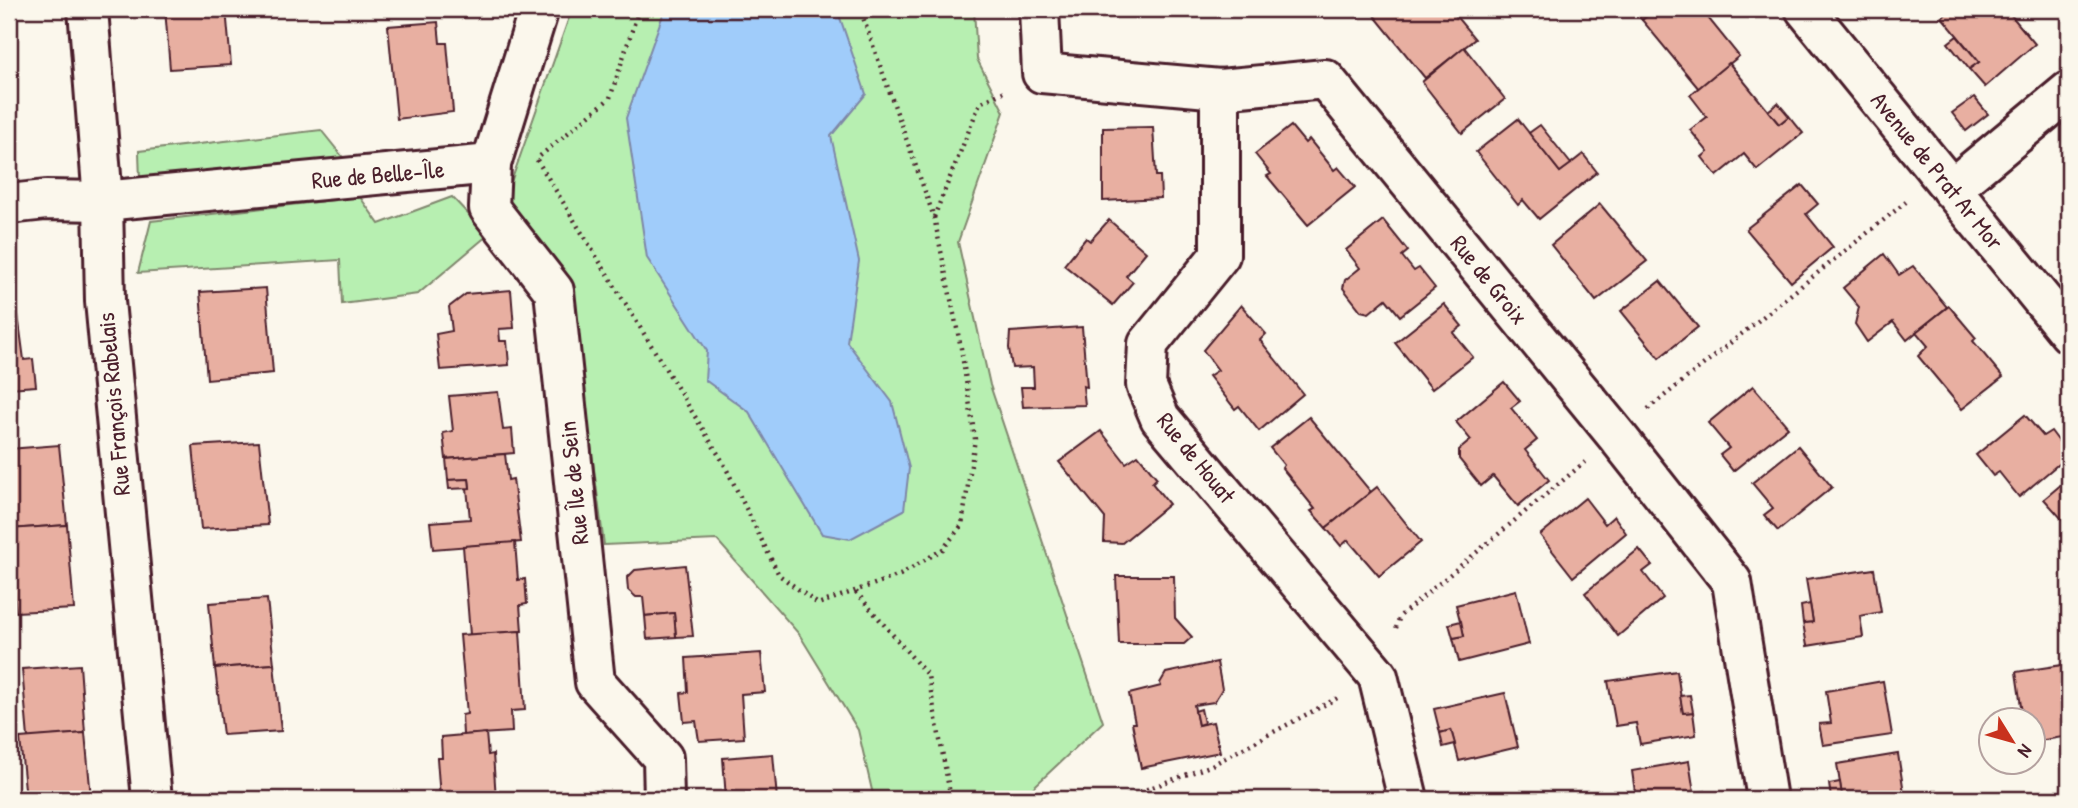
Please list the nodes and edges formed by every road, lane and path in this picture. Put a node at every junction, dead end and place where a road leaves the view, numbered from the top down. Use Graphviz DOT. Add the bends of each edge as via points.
graph roads {
  1 [pos="88,9"];
  2 [pos="539,9"];
  3 [pos="639,9"];
  4 [pos="860,9"];
  5 [pos="1039,9"];
  6 [pos="1805,9"];
  7 [pos="1042,73"];
  8 [pos="1220,89"];
  9 [pos="2069,91"];
  10 [pos="537,159"];
  11 [pos="491,164"];
  12 [pos="1945,182"];
  13 [pos="103,201"];
  14 [pos="9,204"];
  15 [pos="933,217"];
  16 [pos="2069,333"];
  17 [pos="1616,435"];
  18 [pos="856,592"];
  19 [pos="1378,676"];
  20 [pos="152,799"];
  21 [pos="664,799"];
  22 [pos="951,799"];
  23 [pos="1120,799"];
  24 [pos="1408,799"];
  25 [pos="1767,799"];
  1 -- 13 [label="street, Rue François Rabelais"];
  2 -- 11 [label="street"];
  3 -- 10 [label="path" via="610,98"];
  4 -- 15 [label="path"];
  5 -- 7 [label="street"];
  6 -- 12 [label="street, Avenue de Prat Ar Mor"];
  7 -- 8 [label="street, Rue de Groix"];
  7 -- 15 [label="path" via="980,103"];
  8 -- 17 [label="street, Rue de Groix" via="1325,79"];
  8 -- 19 [label="street, Rue de Houat" via="1220,255 1149,344 1146,386 1160,418"];
  9 -- 12 [label="street"];
  10 -- 11 [label="path"];
  10 -- 18 [label="path" via="723,462 779,575 818,604"];
  11 -- 13 [label="street, Rue de Belle-Île"];
  11 -- 21 [label="street, Rue Île de Sein" via="489,208 554,291 595,682 663,758"];
  12 -- 16 [label="street, Avenue de Prat Ar Mor"];
  12 -- 17 [label="path"];
  13 -- 14 [label="street, Rue de Belle-Île"];
  13 -- 20 [label="street, Rue François Rabelais" via="105,301"];
  15 -- 18 [label="path" via="975,439 962,525 943,550 900,575"];
  17 -- 19 [label="path" via="1400,616"];
  17 -- 25 [label="street, Rue de Groix" via="1732,582"];
  18 -- 22 [label="path" via="928,676"];
  19 -- 23 [label="path" via="1210,766"];
  19 -- 24 [label="street, Rue de Houat"];
}
